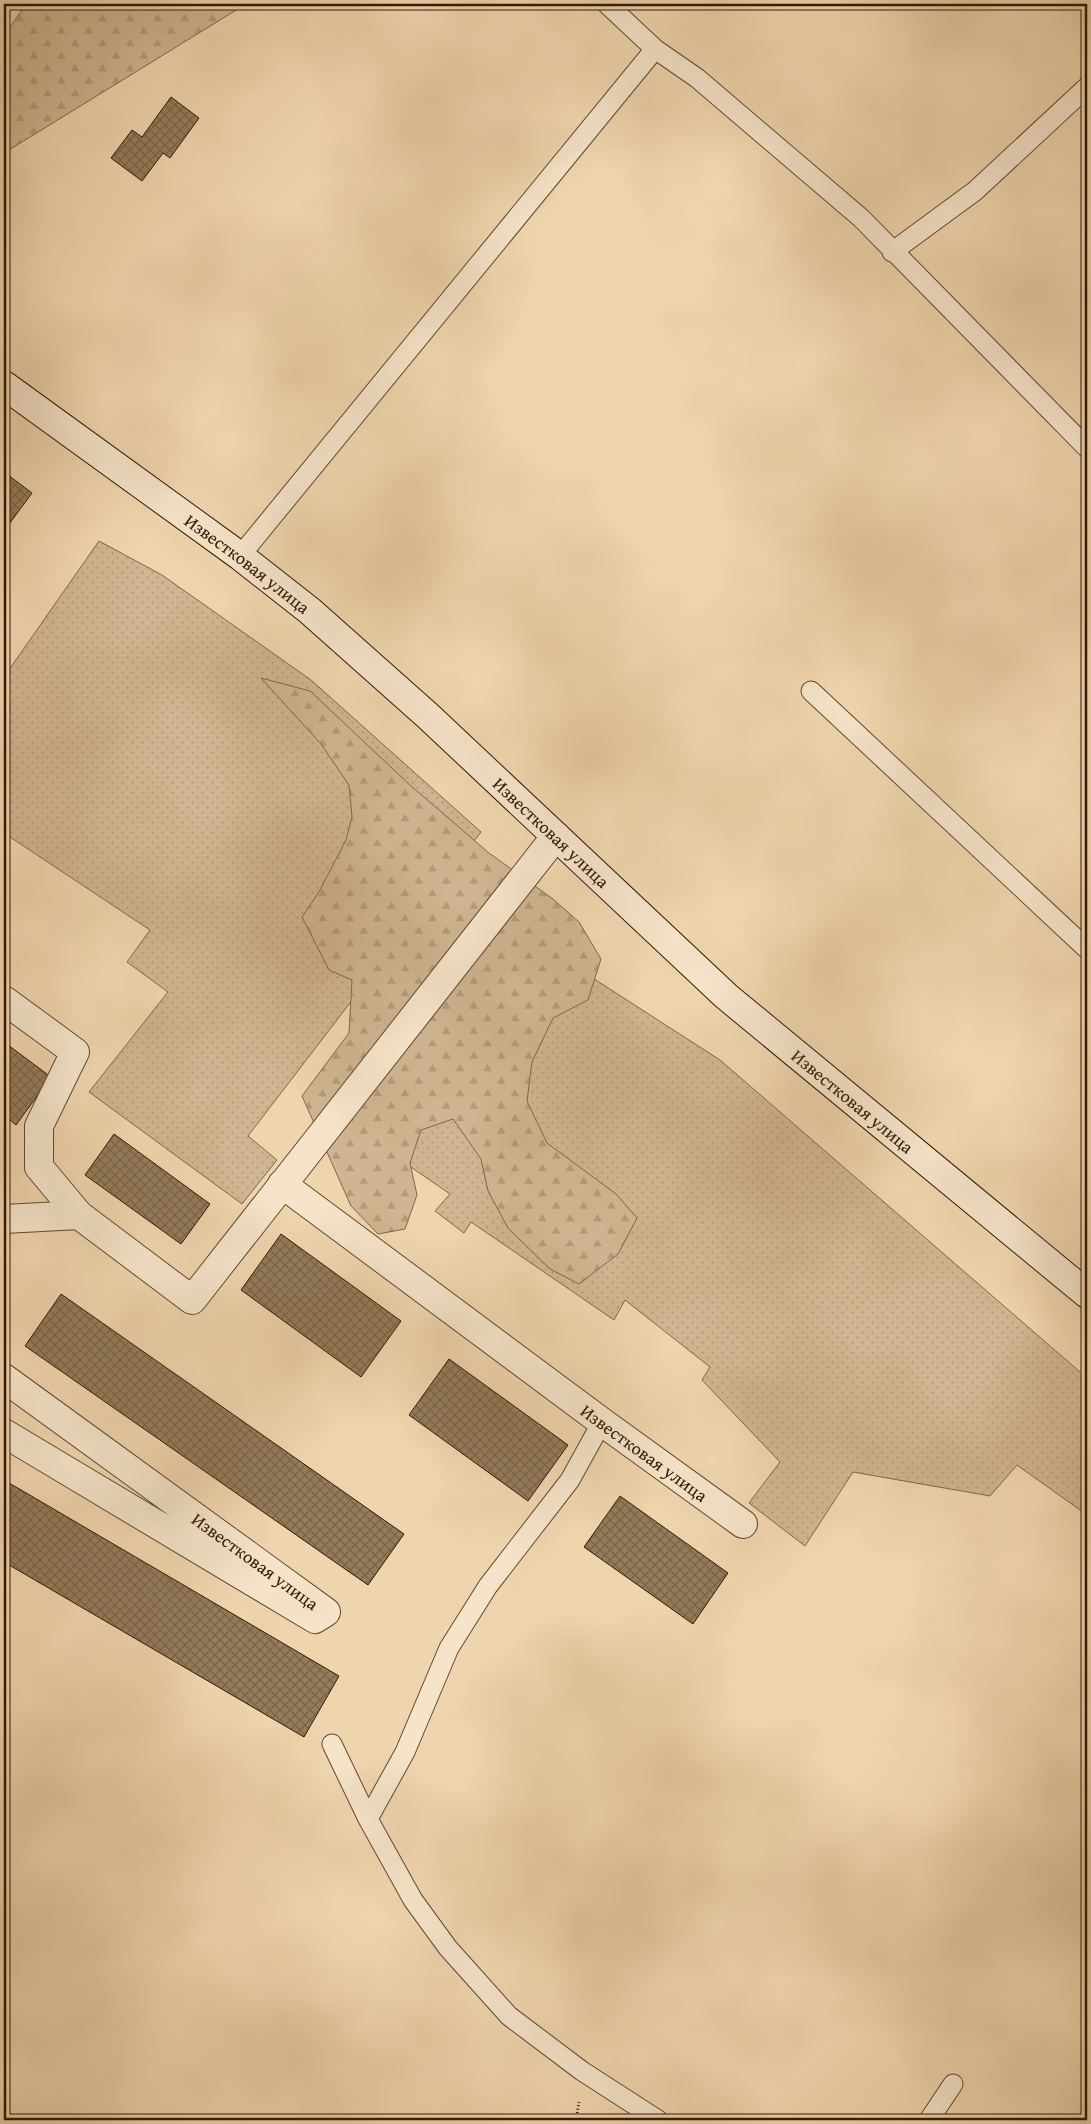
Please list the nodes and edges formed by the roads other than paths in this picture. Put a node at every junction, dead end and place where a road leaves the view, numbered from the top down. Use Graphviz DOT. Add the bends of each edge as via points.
graph roads {
  1 [pos="607,4"];
  2 [pos="655,49"];
  3 [pos="1087,87"];
  4 [pos="892,252"];
  5 [pos="4,385"];
  6 [pos="1087,448"];
  7 [pos="240,556"];
  8 [pos="811,691"];
  9 [pos="556,836"];
  10 [pos="1087,948"];
  11 [pos="4,1000"];
  12 [pos="282,1184"];
  13 [pos="79,1215"];
  14 [pos="4,1219"];
  15 [pos="1087,1294"];
  16 [pos="4,1378"];
  17 [pos="602,1422"];
  18 [pos="4,1434"];
  19 [pos="744,1524"];
  20 [pos="332,1744"];
  21 [pos="368,1819"];
  22 [pos="953,2084"];
  23 [pos="658,2120"];
  24 [pos="929,2120"];
  1 -- 2 [label="lane"];
  2 -- 4 [label="lane" via="697,78 860,218"];
  2 -- 7 [label="lane"];
  3 -- 4 [label="lane" via="976,191"];
  4 -- 6 [label="lane"];
  5 -- 7 [label="street, Известковая улица"];
  7 -- 9 [label="street, Известковая улица" via="318,617"];
  8 -- 10 [label="lane"];
  9 -- 12 [label="street"];
  9 -- 15 [label="street, Известковая улица" via="726,996"];
  11 -- 13 [label="street" via="75,1052 39,1126 39,1167"];
  12 -- 13 [label="street" via="192,1300"];
  12 -- 17 [label="street, Известковая улица"];
  13 -- 14 [label="street"];
  16 -- 18 [label="street, Известковая улица" via="326,1612 316,1619"];
  17 -- 19 [label="street, Известковая улица"];
  17 -- 21 [label="lane" via="570,1480 488,1586 449,1648 405,1752"];
  20 -- 21 [label="lane"];
  21 -- 23 [label="lane" via="418,1908 448,1948 508,2016 582,2071"];
  22 -- 24 [label="lane"];
}
